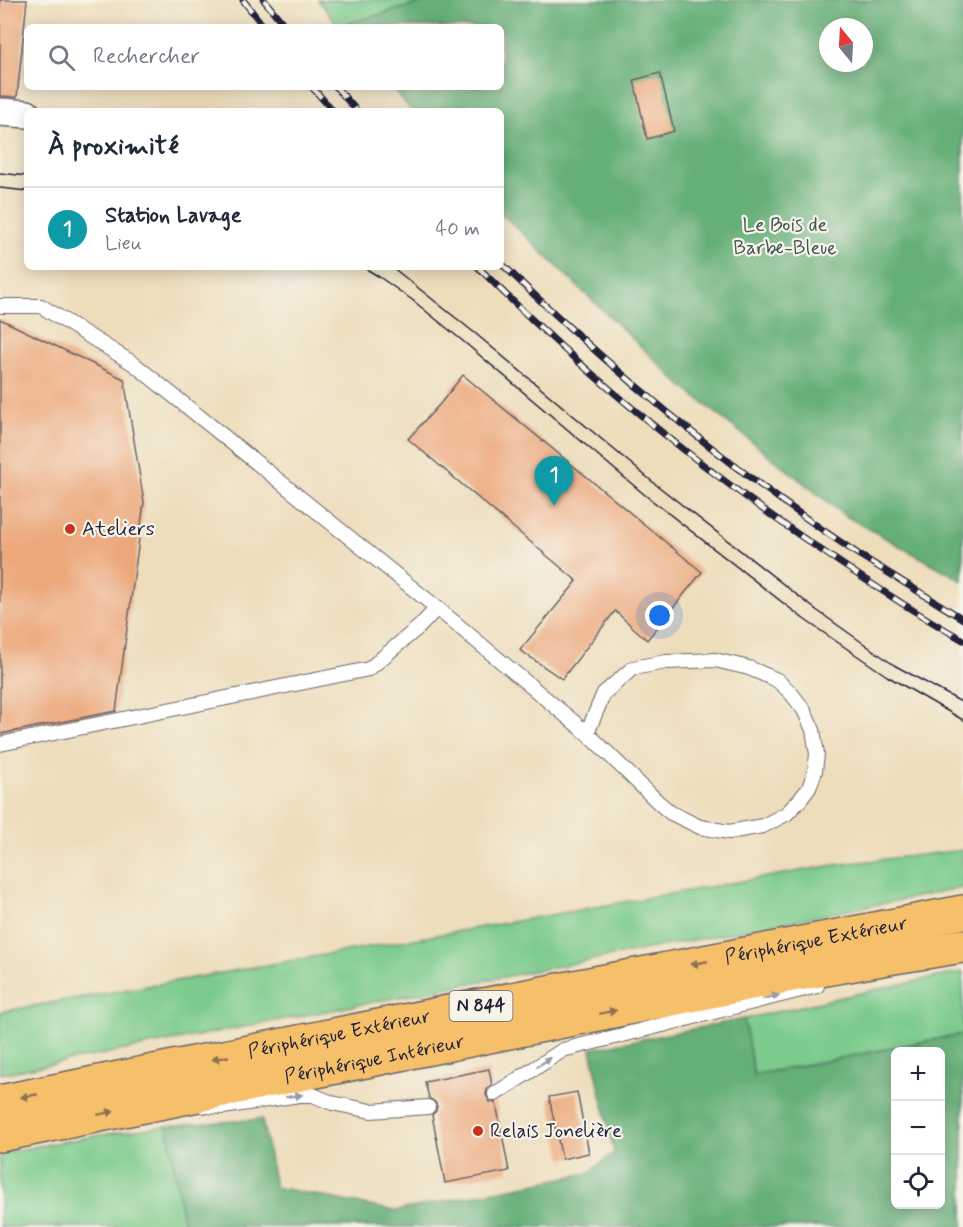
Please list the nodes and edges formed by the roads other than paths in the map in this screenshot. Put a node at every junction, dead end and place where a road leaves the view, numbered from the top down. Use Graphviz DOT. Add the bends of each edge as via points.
graph roads {
  1 [pos="0,112"];
  2 [pos="24,114"];
  3 [pos="0,306"];
  4 [pos="437,608"];
  5 [pos="587,733"];
  6 [pos="0,744"];
  7 [pos="963,912"];
  8 [pos="954,947"];
  9 [pos="847,978"];
  10 [pos="825,984"];
  11 [pos="495,1094"];
  12 [pos="0,1102"];
  13 [pos="152,1104"];
  14 [pos="428,1107"];
  15 [pos="0,1135"];
  1 -- 2 [label="street"];
  3 -- 4 [label="lane" via="41,306 134,364"];
  4 -- 5 [label="lane"];
  4 -- 6 [label="lane" via="369,669"];
  5 -- 5 [label="lane" via="671,813 700,827 729,832 763,826 786,814 809,788 815,771 813,730 791,693 777,680 715,660 633,668 604,693"];
  7 -- 12 [label="highway, Périphérique Extérieur / N 844, one-way"];
  8 -- 9 [label="lane"];
  13 -- 8 [label="highway, Périphérique Intérieur / N 844, one-way" via="769,979"];
  11 -- 10 [label="lane, one-way" via="562,1050"];
  13 -- 14 [label="lane, one-way" via="223,1107 313,1095 371,1112"];
  15 -- 13 [label="highway, Périphérique Intérieur / N 844, one-way"];
}
